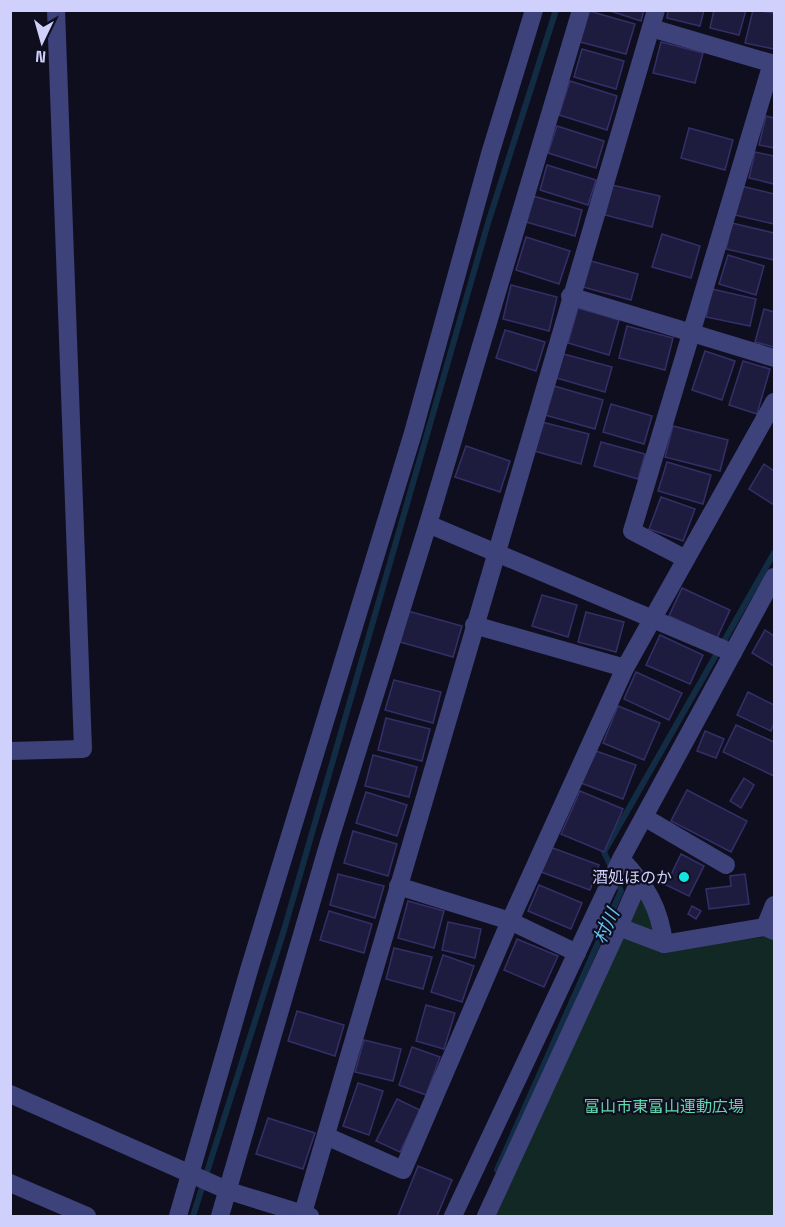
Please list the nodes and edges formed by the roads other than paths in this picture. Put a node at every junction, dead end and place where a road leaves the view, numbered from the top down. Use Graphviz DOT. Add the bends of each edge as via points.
graph roads {
  1 [pos="56,10"];
  2 [pos="534,10"];
  3 [pos="581,10"];
  4 [pos="653,19"];
  5 [pos="773,64"];
  6 [pos="570,296"];
  7 [pos="691,333"];
  8 [pos="774,358"];
  9 [pos="774,402"];
  10 [pos="428,524"];
  11 [pos="495,553"];
  12 [pos="686,559"];
  13 [pos="774,577"];
  14 [pos="652,619"];
  15 [pos="474,625"];
  16 [pos="733,653"];
  17 [pos="625,668"];
  18 [pos="10,751"];
  19 [pos="644,817"];
  20 [pos="621,859"];
  21 [pos="726,865"];
  22 [pos="640,879"];
  23 [pos="398,886"];
  24 [pos="774,905"];
  25 [pos="510,921"];
  26 [pos="619,927"];
  27 [pos="770,929"];
  28 [pos="664,944"];
  29 [pos="577,953"];
  30 [pos="10,1095"];
  31 [pos="326,1136"];
  32 [pos="190,1173"];
  33 [pos="10,1183"];
  34 [pos="229,1191"];
  35 [pos="306,1215"];
  36 [pos="87,1216"];
  37 [pos="178,1216"];
  38 [pos="220,1216"];
  39 [pos="453,1216"];
  40 [pos="486,1216"];
  1 -- 18 [label="street" via="83,749"];
  2 -- 32 [label="street" via="410,444"];
  3 -- 10 [label="street"];
  4 -- 5 [label="street"];
  4 -- 6 [label="street"];
  5 -- 7 [label="street"];
  6 -- 7 [label="street"];
  6 -- 11 [label="street"];
  7 -- 8 [label="street"];
  7 -- 12 [label="street" via="632,531"];
  9 -- 12 [label="street"];
  10 -- 11 [label="street"];
  10 -- 34 [label="street" via="329,842"];
  11 -- 14 [label="street"];
  11 -- 15 [label="street"];
  12 -- 14 [label="street"];
  13 -- 16 [label="street"];
  14 -- 16 [label="street"];
  14 -- 17 [label="street"];
  15 -- 17 [label="street"];
  15 -- 23 [label="street"];
  16 -- 19 [label="street"];
  17 -- 25 [label="street"];
  19 -- 20 [label="street"];
  19 -- 21 [label="street"];
  20 -- 22 [label="street"];
  20 -- 29 [label="street"];
  22 -- 26 [label="street"];
  22 -- 28 [label="street" via="662,920"];
  23 -- 25 [label="street"];
  23 -- 31 [label="street"];
  24 -- 27 [label="street"];
  25 -- 29 [label="street"];
  25 -- 31 [label="street" via="404,1170"];
  26 -- 28 [label="street"];
  26 -- 40 [label="street"];
  27 -- 28 [label="street"];
  29 -- 39 [label="street"];
  30 -- 32 [label="street"];
  31 -- 35 [label="street"];
  32 -- 34 [label="street"];
  32 -- 37 [label="street"];
  33 -- 36 [label="street"];
  34 -- 35 [label="street"];
  34 -- 38 [label="street"];
}
